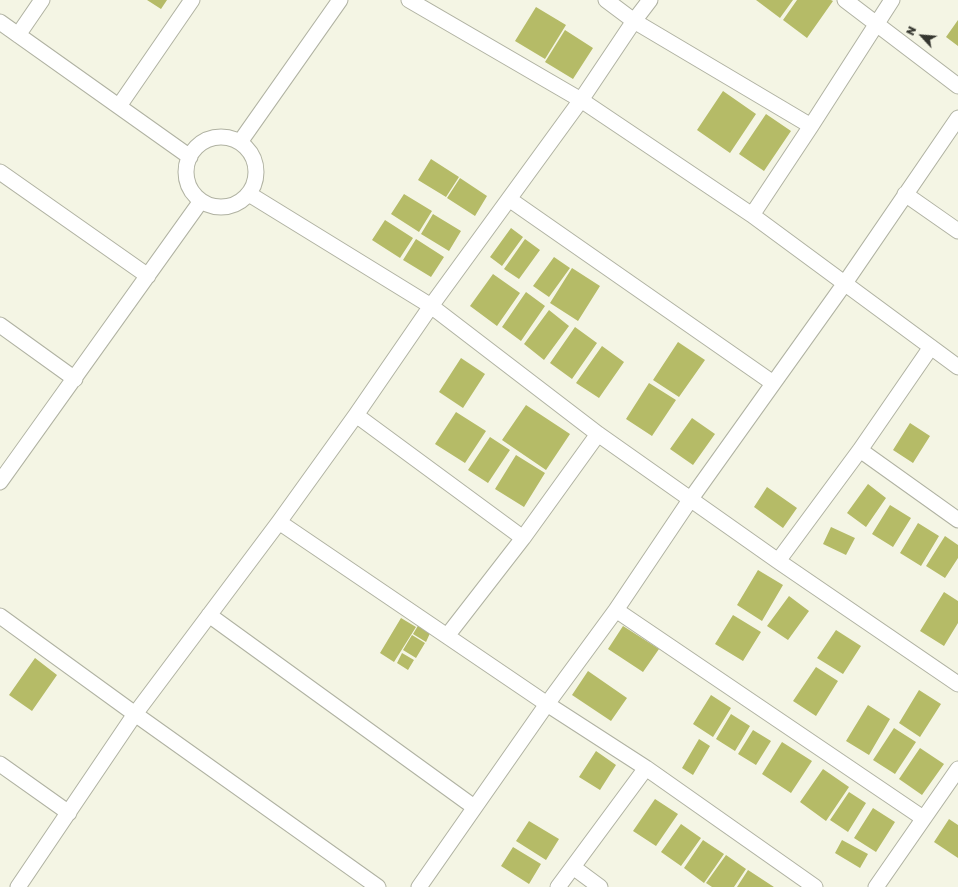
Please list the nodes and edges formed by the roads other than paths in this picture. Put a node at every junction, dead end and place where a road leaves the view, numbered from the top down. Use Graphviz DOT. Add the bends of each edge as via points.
graph roads {
  1 [pos="42,0"];
  2 [pos="192,0"];
  3 [pos="340,0"];
  4 [pos="409,0"];
  5 [pos="606,0"];
  6 [pos="650,0"];
  7 [pos="845,0"];
  8 [pos="892,0"];
  9 [pos="634,21"];
  10 [pos="0,22"];
  11 [pos="876,23"];
  12 [pos="18,35"];
  13 [pos="958,86"];
  14 [pos="581,100"];
  15 [pos="119,106"];
  16 [pos="958,118"];
  17 [pos="811,126"];
  18 [pos="240,142"];
  19 [pos="190,157"];
  20 [pos="0,172"];
  21 [pos="249,194"];
  22 [pos="905,194"];
  23 [pos="509,199"];
  24 [pos="201,201"];
  25 [pos="752,215"];
  26 [pos="958,231"];
  27 [pos="148,276"];
  28 [pos="845,283"];
  29 [pos="431,306"];
  30 [pos="0,325"];
  31 [pos="930,347"];
  32 [pos="958,367"];
  33 [pos="75,379"];
  34 [pos="773,383"];
  35 [pos="356,415"];
  36 [pos="598,434"];
  37 [pos="860,450"];
  38 [pos="0,482"];
  39 [pos="690,500"];
  40 [pos="958,520"];
  41 [pos="279,522"];
  42 [pos="524,538"];
  43 [pos="778,561"];
  44 [pos="616,610"];
  45 [pos="209,615"];
  46 [pos="0,616"];
  47 [pos="447,636"];
  48 [pos="958,684"];
  49 [pos="547,704"];
  50 [pos="135,714"];
  51 [pos="0,764"];
  52 [pos="646,768"];
  53 [pos="958,769"];
  54 [pos="474,807"];
  55 [pos="69,813"];
  56 [pos="923,818"];
  57 [pos="573,867"];
  58 [pos="18,887"];
  59 [pos="378,887"];
  60 [pos="419,887"];
  61 [pos="558,887"];
  62 [pos="600,887"];
  63 [pos="815,887"];
  64 [pos="876,887"];
  1 -- 12 [label="street"];
  2 -- 15 [label="street"];
  3 -- 18 [label="street"];
  4 -- 14 [label="street"];
  5 -- 9 [label="street"];
  6 -- 9 [label="street"];
  7 -- 11 [label="street"];
  8 -- 11 [label="street"];
  9 -- 14 [label="street"];
  9 -- 17 [label="street"];
  10 -- 12 [label="street"];
  11 -- 13 [label="street"];
  11 -- 17 [label="street"];
  12 -- 15 [label="street"];
  14 -- 23 [label="street"];
  14 -- 25 [label="street"];
  15 -- 19 [label="street"];
  16 -- 22 [label="street"];
  17 -- 25 [label="street"];
  18 -- 19 [label="street" via="226,137 212,138 198,145"];
  18 -- 21 [label="street" via="251,152 256,166 256,181"];
  19 -- 24 [label="street" via="186,168 187,181 192,192"];
  20 -- 27 [label="street"];
  21 -- 24 [label="street" via="239,203 226,207 213,207"];
  21 -- 29 [label="street"];
  22 -- 26 [label="street"];
  22 -- 28 [label="street"];
  23 -- 29 [label="street"];
  23 -- 34 [label="street"];
  24 -- 27 [label="street"];
  25 -- 28 [label="street"];
  27 -- 33 [label="street"];
  28 -- 31 [label="street"];
  28 -- 34 [label="street"];
  29 -- 35 [label="street"];
  29 -- 36 [label="street"];
  30 -- 33 [label="street"];
  31 -- 32 [label="street"];
  31 -- 37 [label="street"];
  33 -- 38 [label="street"];
  34 -- 39 [label="street"];
  35 -- 41 [label="street"];
  35 -- 42 [label="street"];
  36 -- 39 [label="street"];
  36 -- 42 [label="street"];
  37 -- 40 [label="street"];
  37 -- 43 [label="street"];
  39 -- 43 [label="street"];
  39 -- 44 [label="street"];
  41 -- 45 [label="street"];
  41 -- 47 [label="street"];
  42 -- 47 [label="street"];
  43 -- 48 [label="street"];
  44 -- 49 [label="street"];
  44 -- 56 [label="street"];
  45 -- 50 [label="street"];
  45 -- 54 [label="street"];
  46 -- 50 [label="street"];
  47 -- 49 [label="street"];
  49 -- 52 [label="street"];
  49 -- 54 [label="street"];
  50 -- 55 [label="street"];
  50 -- 59 [label="street"];
  51 -- 55 [label="street"];
  52 -- 57 [label="street"];
  52 -- 63 [label="street"];
  53 -- 56 [label="street"];
  54 -- 60 [label="street"];
  55 -- 58 [label="street"];
  56 -- 64 [label="street"];
  57 -- 61 [label="street"];
  57 -- 62 [label="street"];
}
